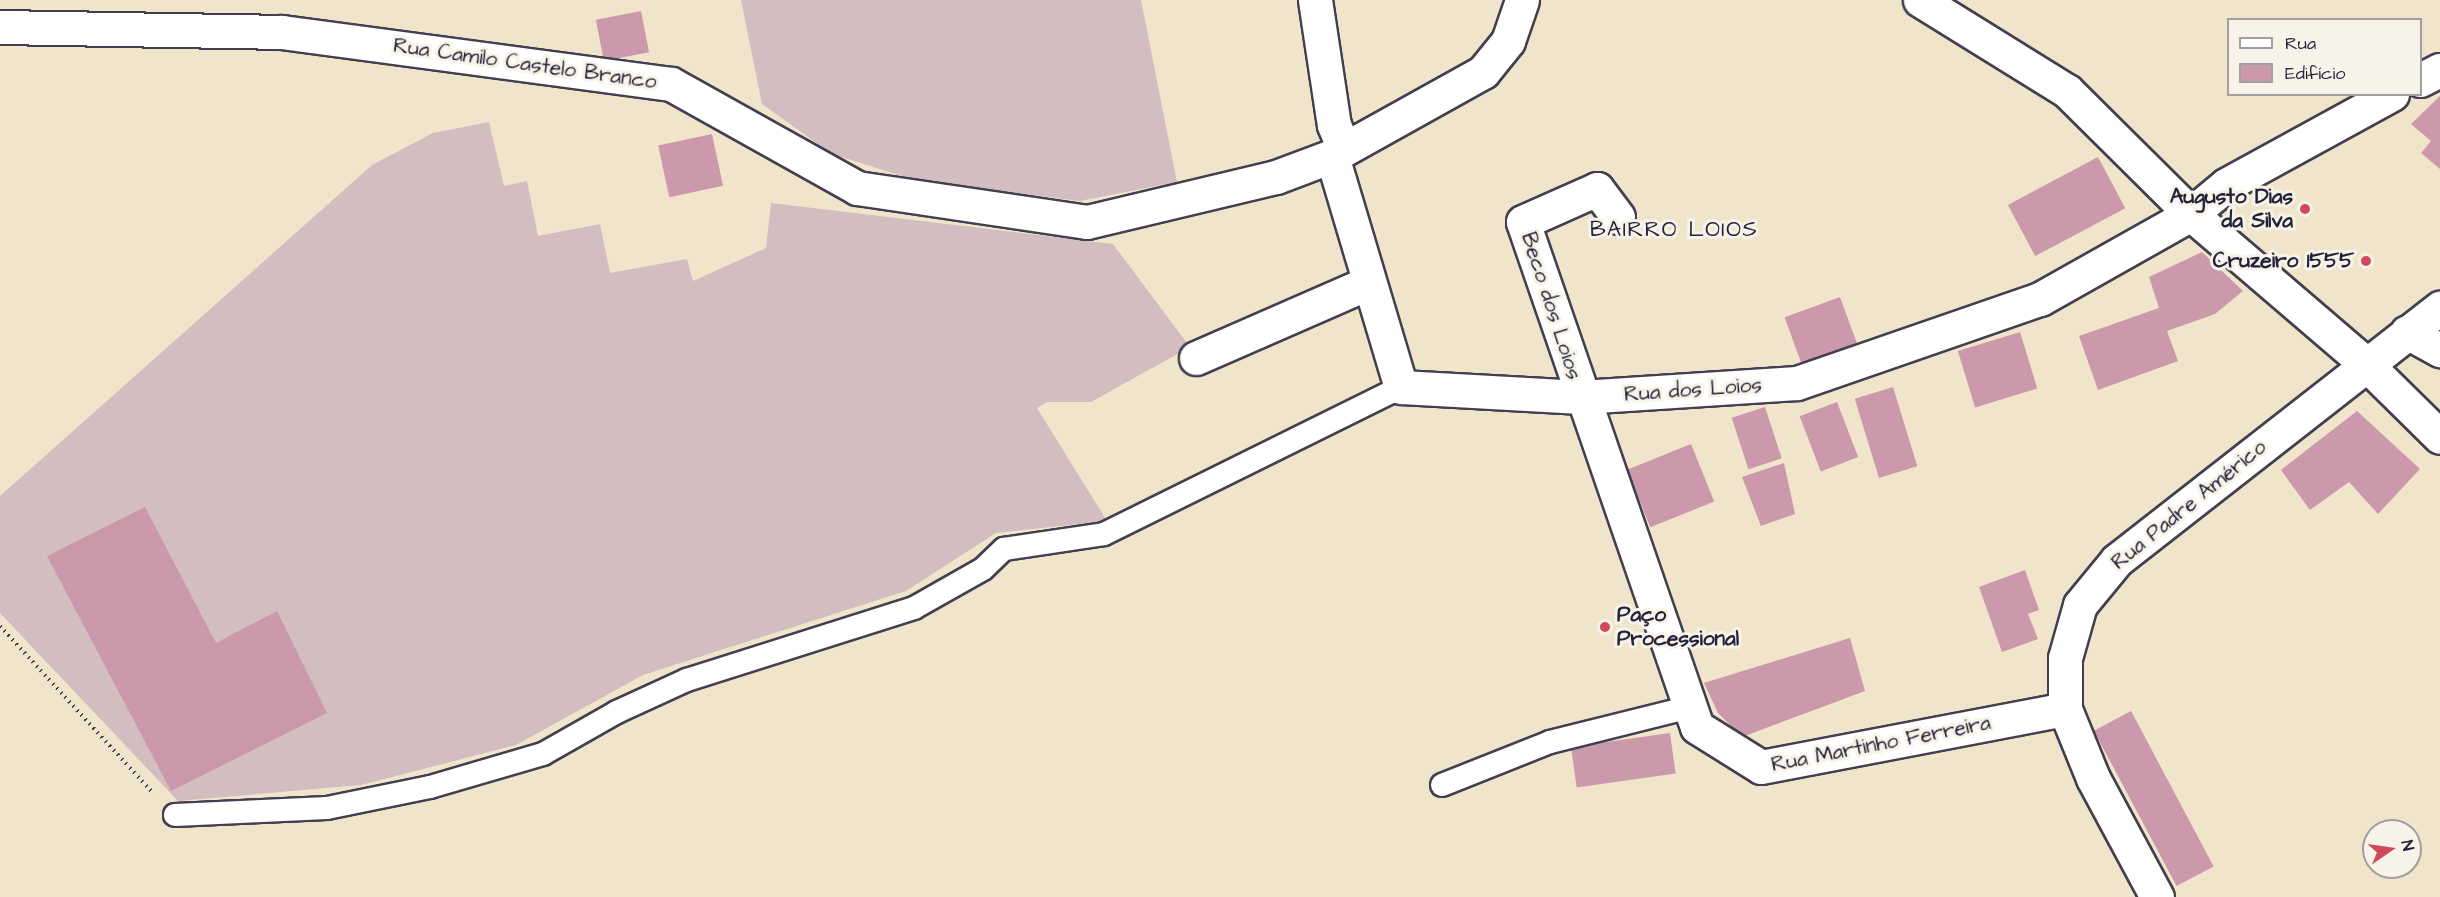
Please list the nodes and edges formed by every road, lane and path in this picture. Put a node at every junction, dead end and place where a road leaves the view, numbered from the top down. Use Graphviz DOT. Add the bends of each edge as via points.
graph roads {
  1 [pos="1315,0"];
  2 [pos="1522,0"];
  3 [pos="1920,0"];
  4 [pos="0,27"];
  5 [pos="2440,70"];
  6 [pos="2422,79"];
  7 [pos="2388,96"];
  8 [pos="1338,152"];
  9 [pos="2191,213"];
  10 [pos="1618,217"];
  11 [pos="1368,283"];
  12 [pos="2440,308"];
  13 [pos="2407,332"];
  14 [pos="2440,350"];
  15 [pos="1196,358"];
  16 [pos="2365,363"];
  17 [pos="1401,387"];
  18 [pos="1581,398"];
  19 [pos="2440,437"];
  20 [pos="0,626"];
  21 [pos="1690,707"];
  22 [pos="2066,709"];
  23 [pos="1442,785"];
  24 [pos="175,815"];
  25 [pos="2157,897"];
  1 -- 8 [label="street"];
  2 -- 8 [label="street, Rua Camilo Castelo Branco" via="1508,41 1484,72"];
  3 -- 9 [label="street" via="2067,91"];
  4 -- 8 [label="street, Rua Camilo Castelo Branco" via="282,32 671,84 858,188 1087,222 1276,177"];
  5 -- 6 [label="street"];
  7 -- 9 [label="street, Rua dos Loios" via="2226,185"];
  8 -- 11 [label="street"];
  9 -- 16 [label="street"];
  9 -- 18 [label="street, Rua dos Loios" via="2040,299 1797,382"];
  10 -- 18 [label="street, Beco dos Loios" via="1596,189 1523,222"];
  11 -- 15 [label="street"];
  11 -- 17 [label="street"];
  12 -- 13 [label="street, Rua Padre Américo"];
  13 -- 14 [label="street"];
  13 -- 16 [label="street, Rua Padre Américo"];
  16 -- 19 [label="street"];
  16 -- 22 [label="street, Rua Padre Américo" via="2117,560 2080,605 2065,658"];
  17 -- 18 [label="street, Rua dos Loios"];
  17 -- 24 [label="lane" via="1104,534 1005,549 983,568 914,608 687,680 617,712 543,754 430,787 327,808"];
  18 -- 21 [label="street, Rua Martinho Ferreira"];
  20 -- 24 [label="path"];
  21 -- 22 [label="street, Rua Martinho Ferreira" via="1696,727 1761,767"];
  21 -- 23 [label="lane" via="1550,742"];
  22 -- 25 [label="street, Rua Padre Américo" via="2093,778"];
}
